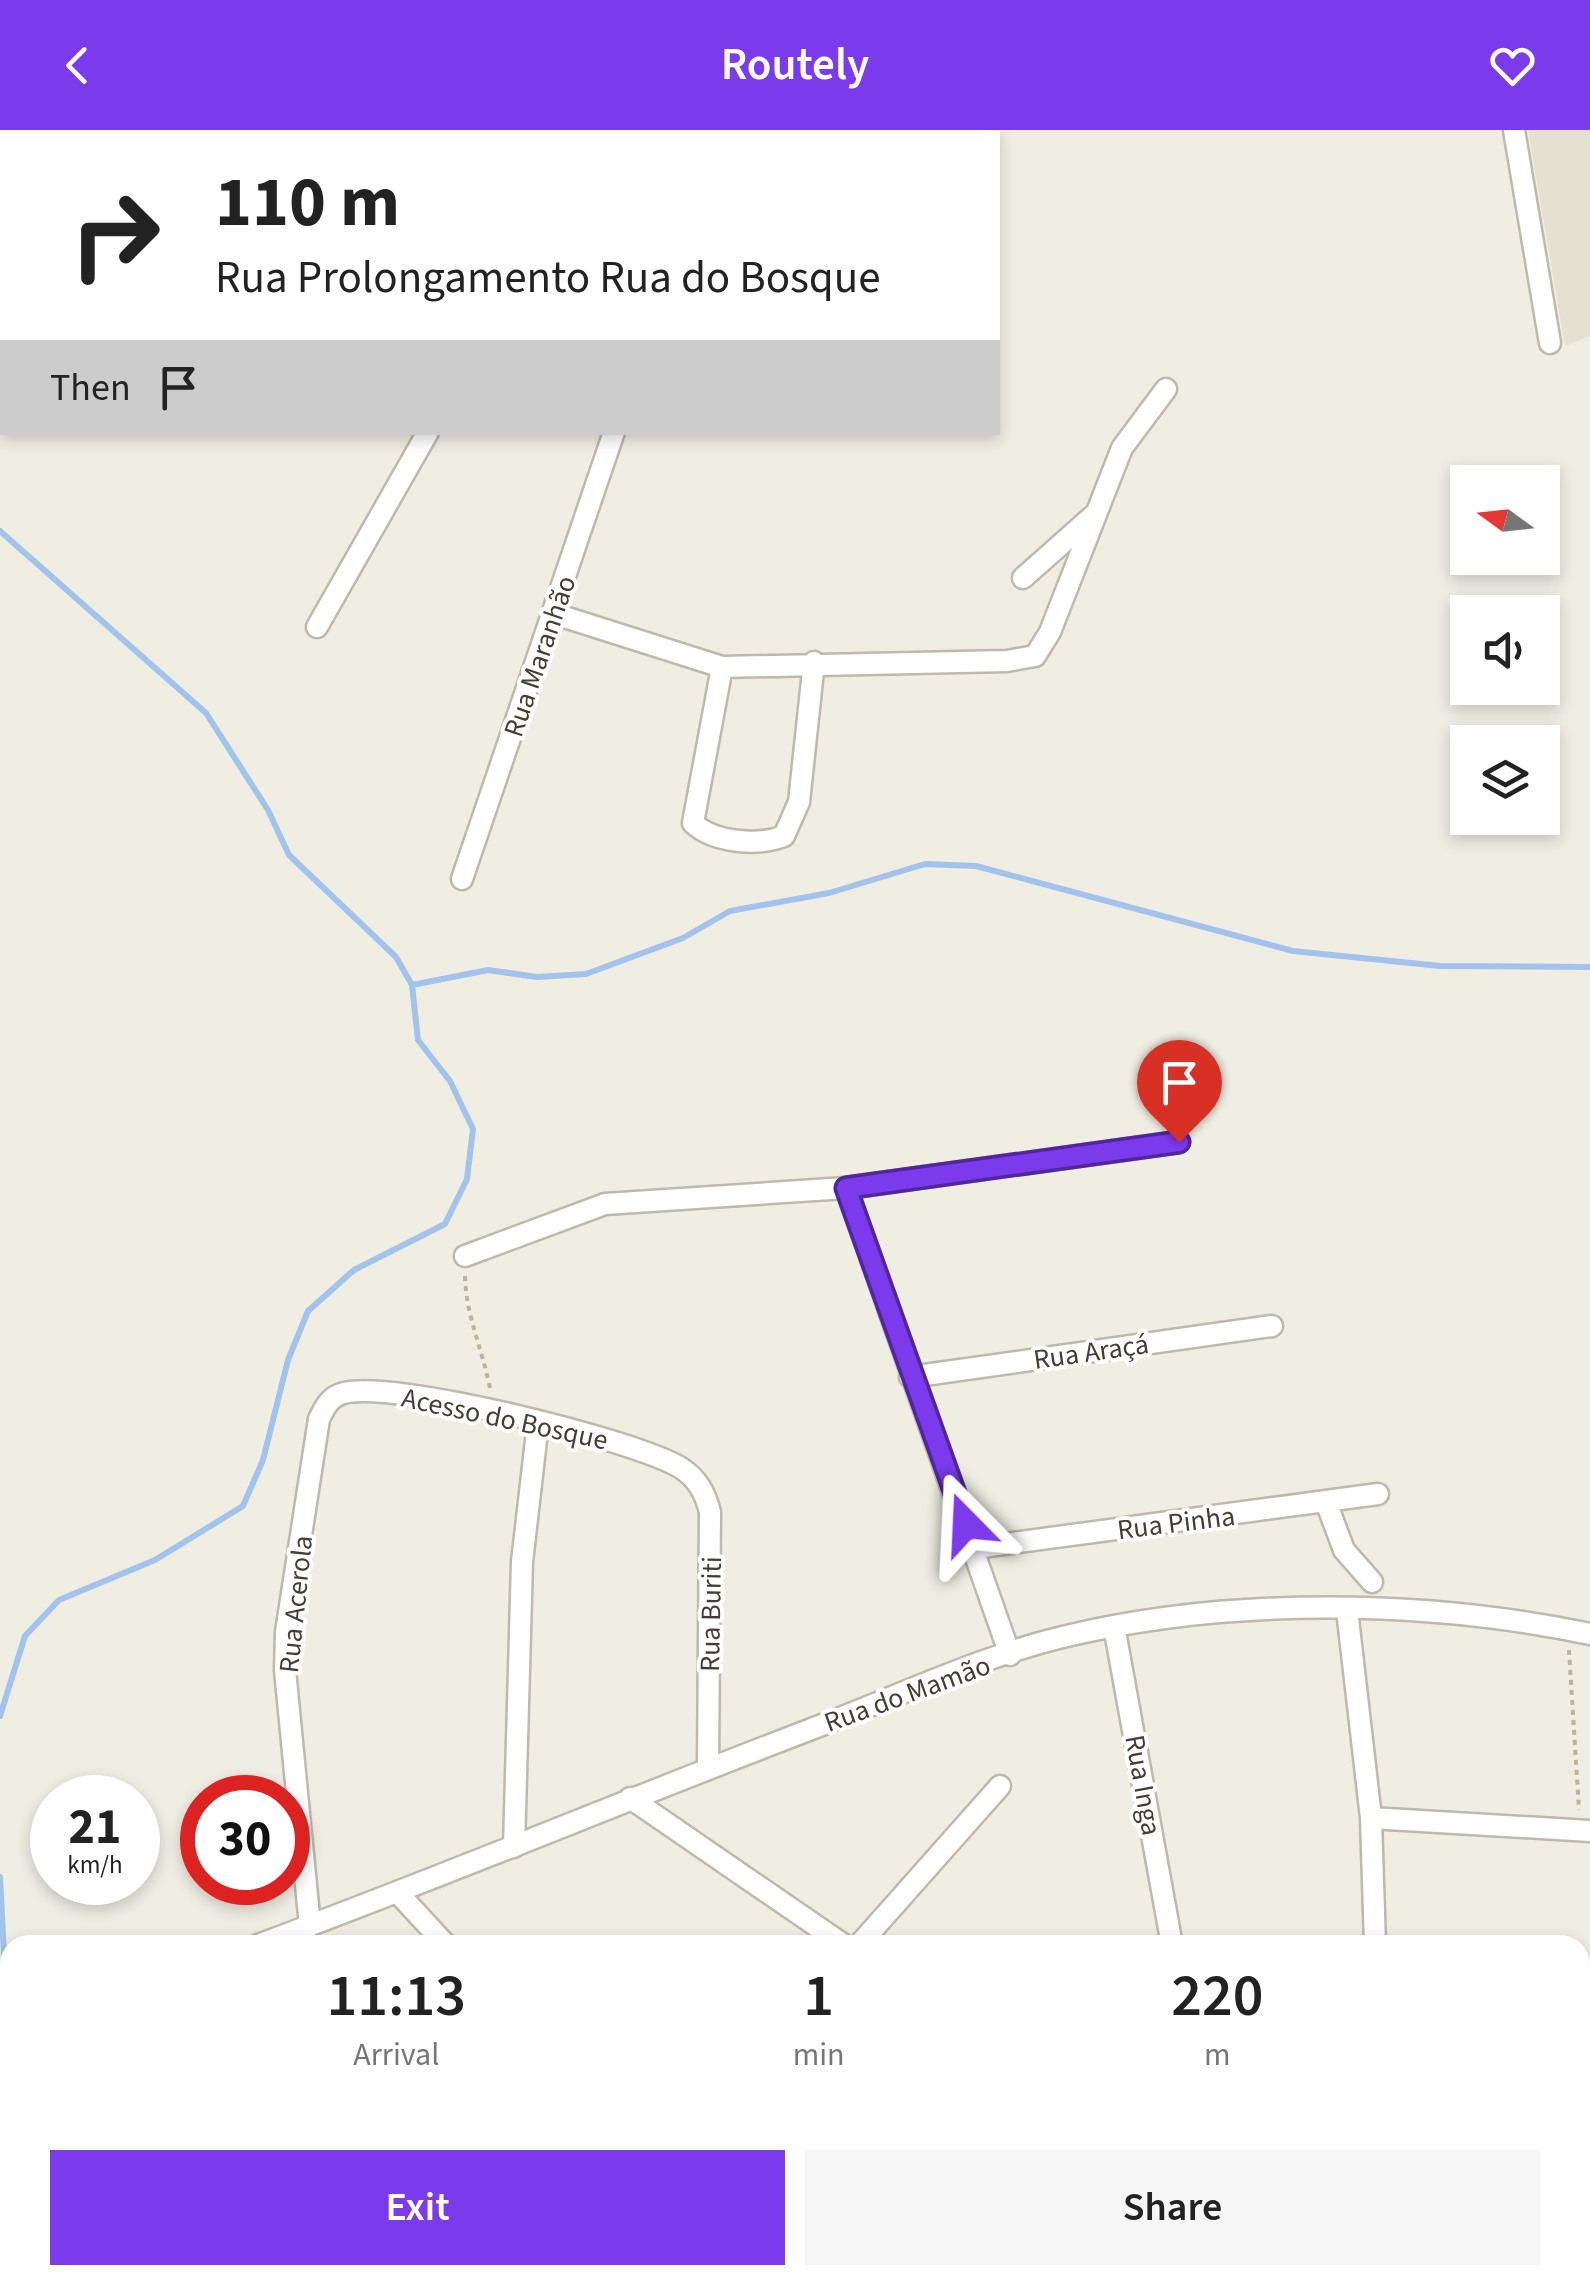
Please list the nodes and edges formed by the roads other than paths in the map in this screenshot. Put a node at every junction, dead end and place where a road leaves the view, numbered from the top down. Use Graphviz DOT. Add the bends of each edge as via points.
graph roads {
  1 [pos="1514,130"];
  2 [pos="1550,343"];
  3 [pos="1166,389"];
  4 [pos="426,435"];
  5 [pos="613,435"];
  6 [pos="1096,512"];
  7 [pos="1024,578"];
  8 [pos="555,614"];
  9 [pos="317,628"];
  10 [pos="814,662"];
  11 [pos="722,667"];
  12 [pos="462,879"];
  13 [pos="1179,1142"];
  14 [pos="846,1188"];
  15 [pos="466,1256"];
  16 [pos="1272,1326"];
  17 [pos="910,1377"];
  18 [pos="326,1405"];
  19 [pos="538,1423"];
  20 [pos="683,1469"];
  21 [pos="1378,1494"];
  22 [pos="1326,1502"];
  23 [pos="975,1548"];
  24 [pos="1372,1582"];
  25 [pos="1347,1610"];
  26 [pos="1114,1626"];
  27 [pos="1590,1634"];
  28 [pos="1010,1655"];
  29 [pos="708,1768"];
  30 [pos="1000,1786"];
  31 [pos="630,1798"];
  32 [pos="1371,1818"];
  33 [pos="1585,1831"];
  34 [pos="514,1848"];
  35 [pos="398,1893"];
  36 [pos="310,1926"];
  37 [pos="285,1935"];
  38 [pos="437,1935"];
  39 [pos="829,1935"];
  40 [pos="868,1935"];
  41 [pos="1170,1935"];
  42 [pos="1375,1935"];
  1 -- 2 [label="street"];
  3 -- 6 [label="street" via="1122,448"];
  4 -- 9 [label="street"];
  5 -- 8 [label="street, Rua Maranhão"];
  6 -- 7 [label="street"];
  6 -- 10 [label="street" via="1035,656"];
  8 -- 11 [label="street"];
  8 -- 12 [label="street, Rua Maranhão"];
  10 -- 11 [label="street"];
  10 -- 11 [label="street" via="799,802 784,836 764,844 718,836 693,823"];
  13 -- 14 [label="street"];
  14 -- 15 [label="street" via="604,1204"];
  14 -- 17 [label="street"];
  16 -- 17 [label="street, Rua Araçá"];
  17 -- 23 [label="street"];
  18 -- 19 [label="street, Acesso do Bosque" via="344,1392 360,1391 469,1404"];
  18 -- 36 [label="street, Rua Acerola" via="286,1632"];
  19 -- 20 [label="street, Acesso do Bosque" via="612,1439"];
  19 -- 34 [label="street" via="522,1562"];
  20 -- 29 [label="street, Rua Buriti" via="706,1494 710,1512"];
  21 -- 22 [label="street, Rua Pinha"];
  22 -- 23 [label="street, Rua Pinha"];
  22 -- 24 [label="street" via="1344,1550"];
  23 -- 28 [label="street"];
  25 -- 26 [label="street, Rua do Mamão"];
  25 -- 27 [label="street, Rua do Mamão" via="1426,1608"];
  25 -- 32 [label="street"];
  26 -- 28 [label="street, Rua do Mamão"];
  26 -- 41 [label="street, Rua Inga"];
  28 -- 29 [label="street, Rua do Mamão"];
  29 -- 31 [label="street, Rua do Mamão"];
  30 -- 40 [label="street"];
  31 -- 34 [label="street, Rua do Mamão"];
  31 -- 39 [label="street"];
  32 -- 33 [label="street"];
  32 -- 42 [label="street"];
  34 -- 35 [label="street, Rua do Mamão"];
  35 -- 36 [label="street, Rua do Mamão"];
  35 -- 38 [label="street"];
  36 -- 37 [label="street, Rua do Mamão"];
}
